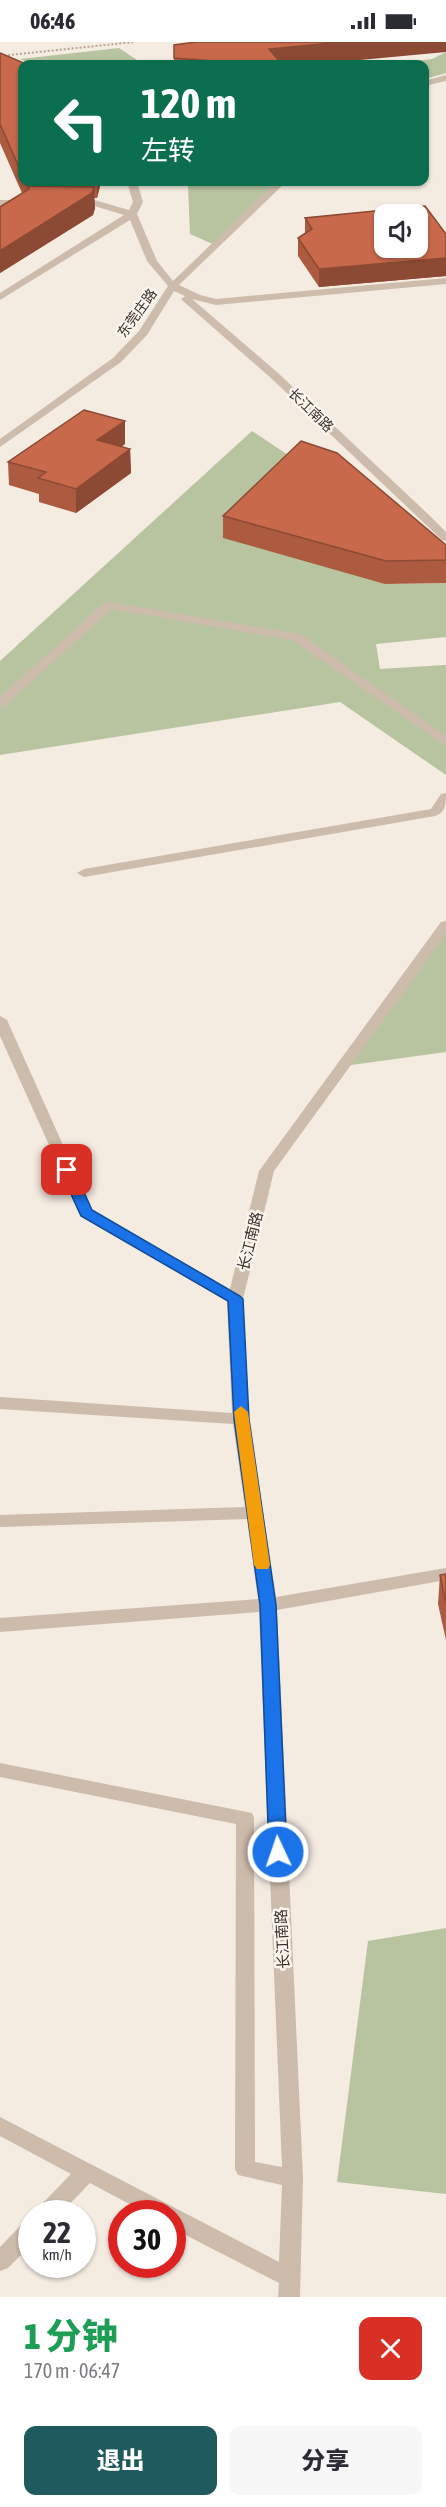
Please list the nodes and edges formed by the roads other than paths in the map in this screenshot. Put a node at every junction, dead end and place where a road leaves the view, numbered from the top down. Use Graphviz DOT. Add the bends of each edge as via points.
graph roads {
  1 [pos="446,78"];
  2 [pos="429,83"];
  3 [pos="133,186"];
  4 [pos="277,186"];
  5 [pos="69,202"];
  6 [pos="0,203"];
  7 [pos="34,203"];
  8 [pos="132,214"];
  9 [pos="446,281"];
  10 [pos="172,287"];
  11 [pos="0,297"];
  12 [pos="0,444"];
  13 [pos="446,538"];
  14 [pos="0,704"];
  15 [pos="446,742"];
  16 [pos="446,797"];
  17 [pos="84,873"];
  18 [pos="446,925"];
  19 [pos="0,1020"];
  20 [pos="235,1299"];
  21 [pos="0,1403"];
  22 [pos="241,1419"];
  23 [pos="255,1513"];
  24 [pos="0,1521"];
  25 [pos="446,1574"];
  26 [pos="268,1605"];
  27 [pos="0,1625"];
  28 [pos="0,1770"];
  29 [pos="0,2126"];
  30 [pos="87,2172"];
  31 [pos="293,2178"];
  32 [pos="60,2200"];
  33 [pos="141,2200"];
  34 [pos="186,2225"];
  35 [pos="18,2243"];
  36 [pos="0,2261"];
  37 [pos="290,2288"];
  1 -- 2 [label="street"];
  3 -- 8 [label="street" via="138,202"];
  4 -- 10 [label="street, 东莞庄路"];
  5 -- 8 [label="street" via="92,202"];
  6 -- 7 [label="street"];
  8 -- 10 [label="street, 长江南路" via="150,259"];
  8 -- 11 [label="street"];
  9 -- 10 [label="street" via="216,302 200,300"];
  10 -- 12 [label="street, 东莞庄路" via="143,333 117,360"];
  10 -- 13 [label="street, 长江南路" via="270,370"];
  14 -- 15 [label="street" via="108,605 296,637"];
  16 -- 17 [label="street" via="435,812"];
  18 -- 20 [label="street, 长江南路" via="267,1171"];
  19 -- 20 [label="street" via="86,1213"];
  20 -- 22 [label="street, 长江南路"];
  21 -- 22 [label="street"];
  22 -- 23 [label="street, 长江南路"];
  23 -- 24 [label="street"];
  23 -- 26 [label="street, 长江南路"];
  25 -- 26 [label="street"];
  26 -- 27 [label="street"];
  26 -- 31 [label="street, 长江南路"];
  28 -- 31 [label="street" via="245,1818 246,2169"];
  29 -- 30 [label="street"];
  30 -- 32 [label="street"];
  30 -- 33 [label="street"];
  31 -- 37 [label="street, 长江南路"];
  34 -- 37 [label="street"];
  35 -- 36 [label="street"];
}
